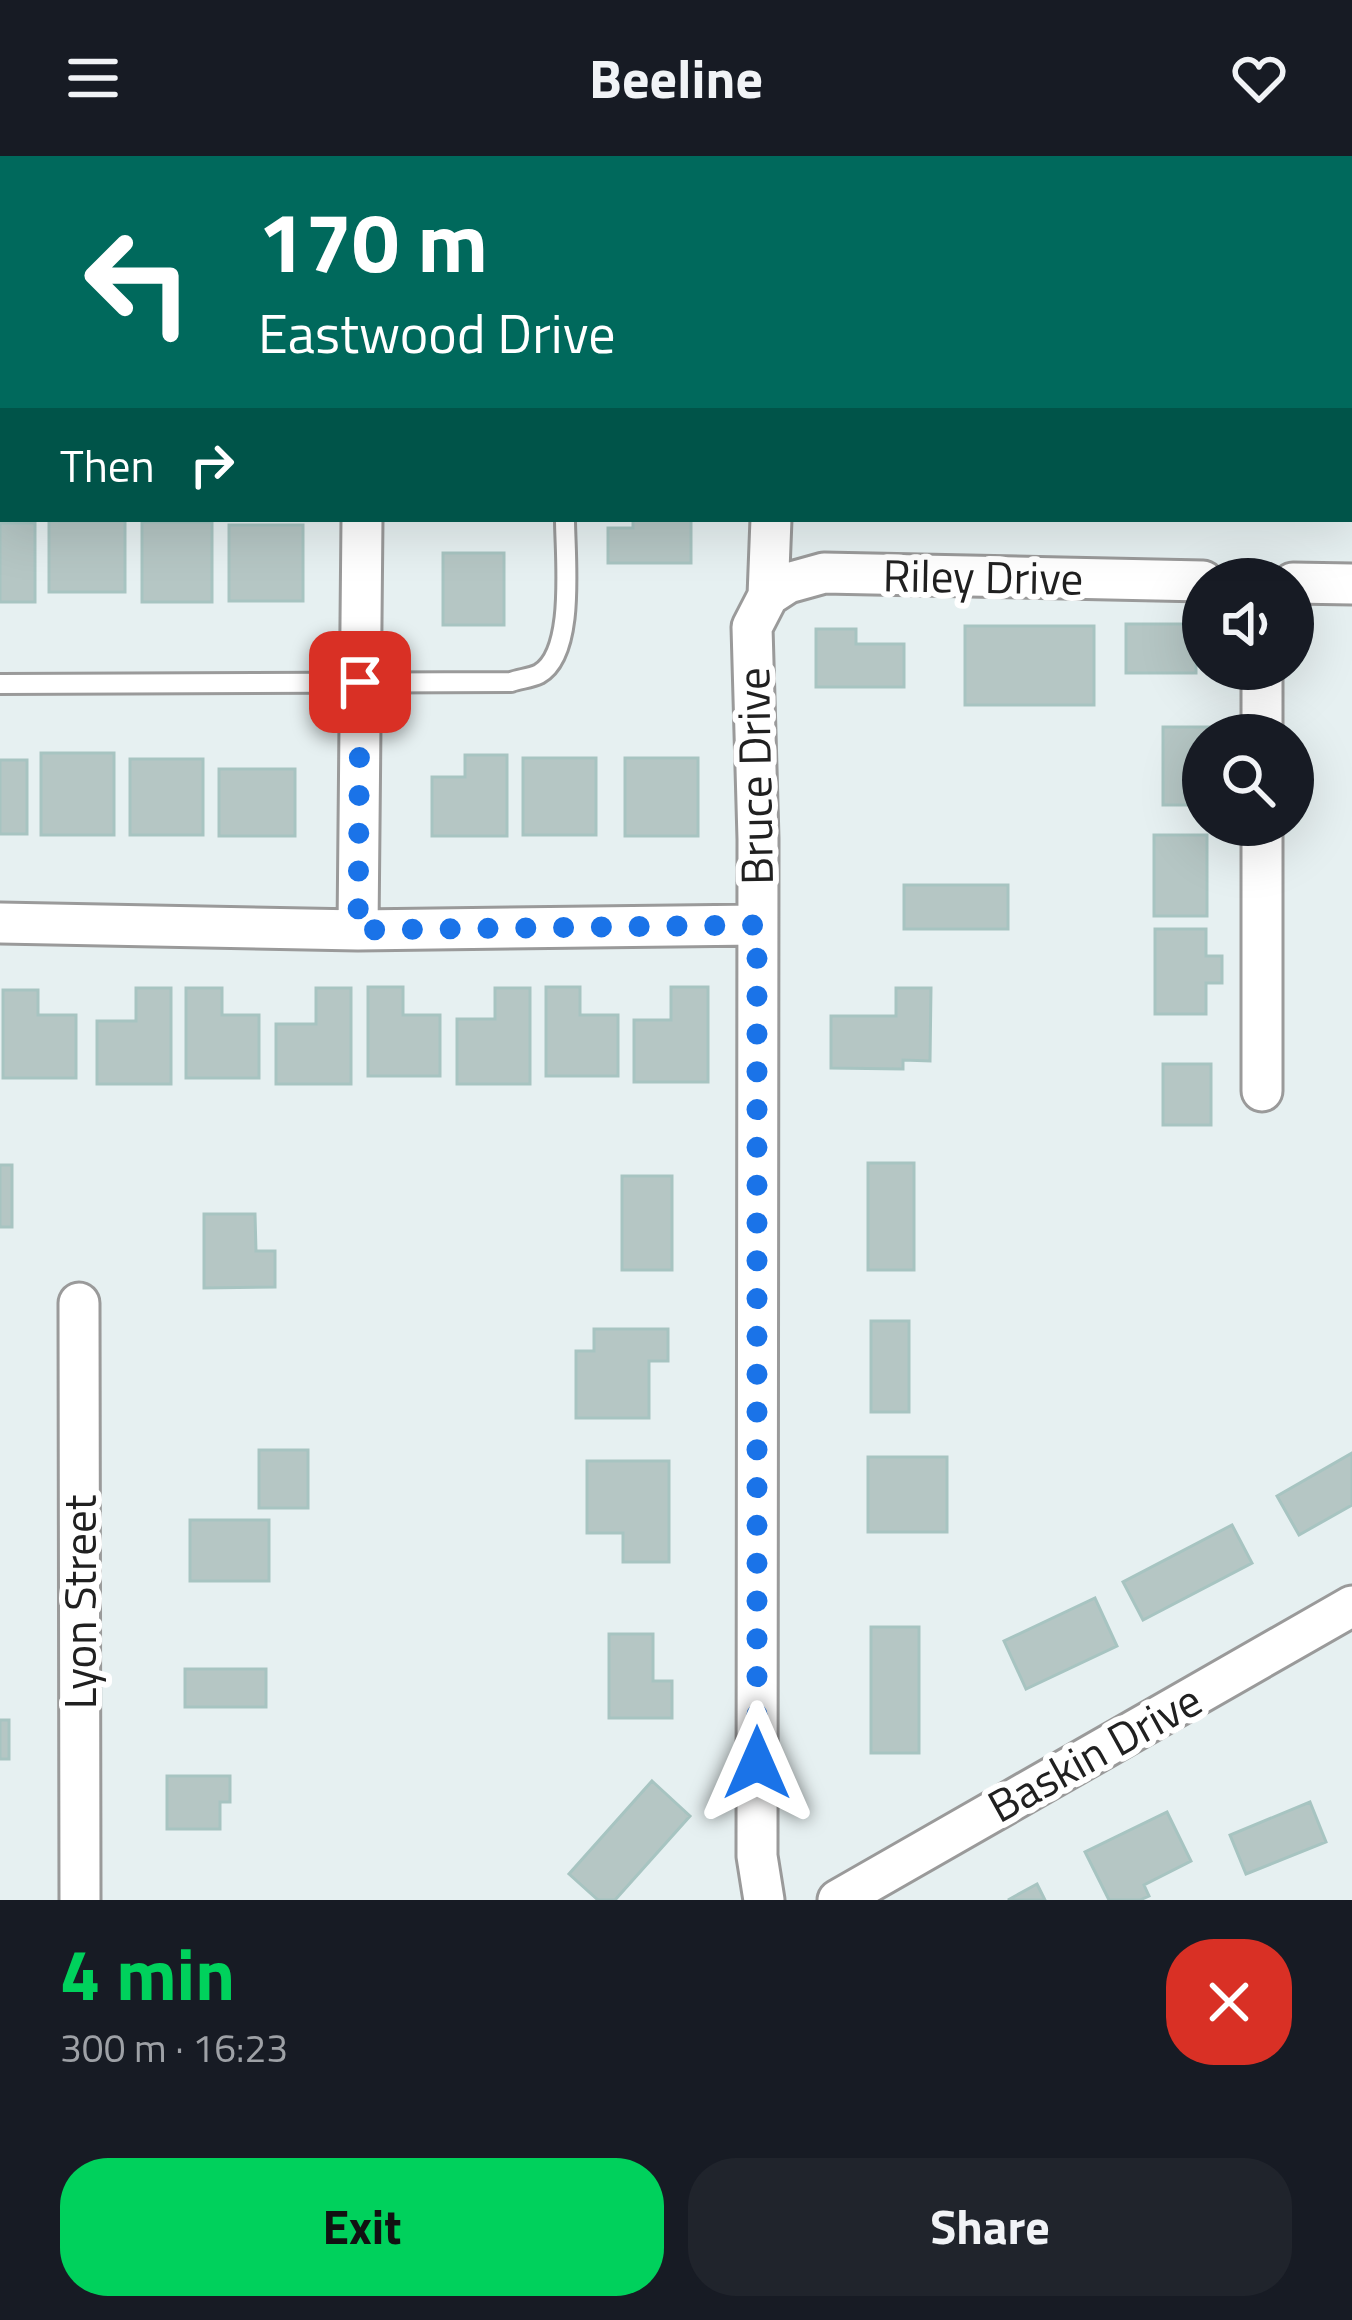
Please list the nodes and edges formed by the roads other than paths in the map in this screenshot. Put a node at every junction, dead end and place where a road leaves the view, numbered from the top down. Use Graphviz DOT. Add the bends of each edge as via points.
graph roads {
  1 [pos="362,522"];
  2 [pos="565,522"];
  3 [pos="771,522"];
  4 [pos="1182,581"];
  5 [pos="1314,583"];
  6 [pos="1352,584"];
  7 [pos="768,596"];
  8 [pos="360,682"];
  9 [pos="0,684"];
  10 [pos="1262,846"];
  11 [pos="0,923"];
  12 [pos="757,925"];
  13 [pos="358,930"];
  14 [pos="1262,1091"];
  15 [pos="79,1303"];
  16 [pos="1352,1606"];
  17 [pos="80,1900"];
  18 [pos="764,1900"];
  19 [pos="838,1900"];
  1 -- 8 [label="street"];
  2 -- 8 [label="lane" via="565,619 556,655 541,673 511,682"];
  3 -- 7 [label="street, Bruce Drive"];
  4 -- 7 [label="street, Riley Drive" via="824,573"];
  5 -- 6 [label="street"];
  7 -- 12 [label="street, Bruce Drive" via="752,627"];
  8 -- 9 [label="lane"];
  8 -- 13 [label="street"];
  10 -- 14 [label="street"];
  11 -- 13 [label="street"];
  12 -- 13 [label="street"];
  12 -- 18 [label="street, Bruce Drive" via="757,1856"];
  15 -- 17 [label="street, Lyon Street"];
  16 -- 19 [label="street, Baskin Drive"];
}
